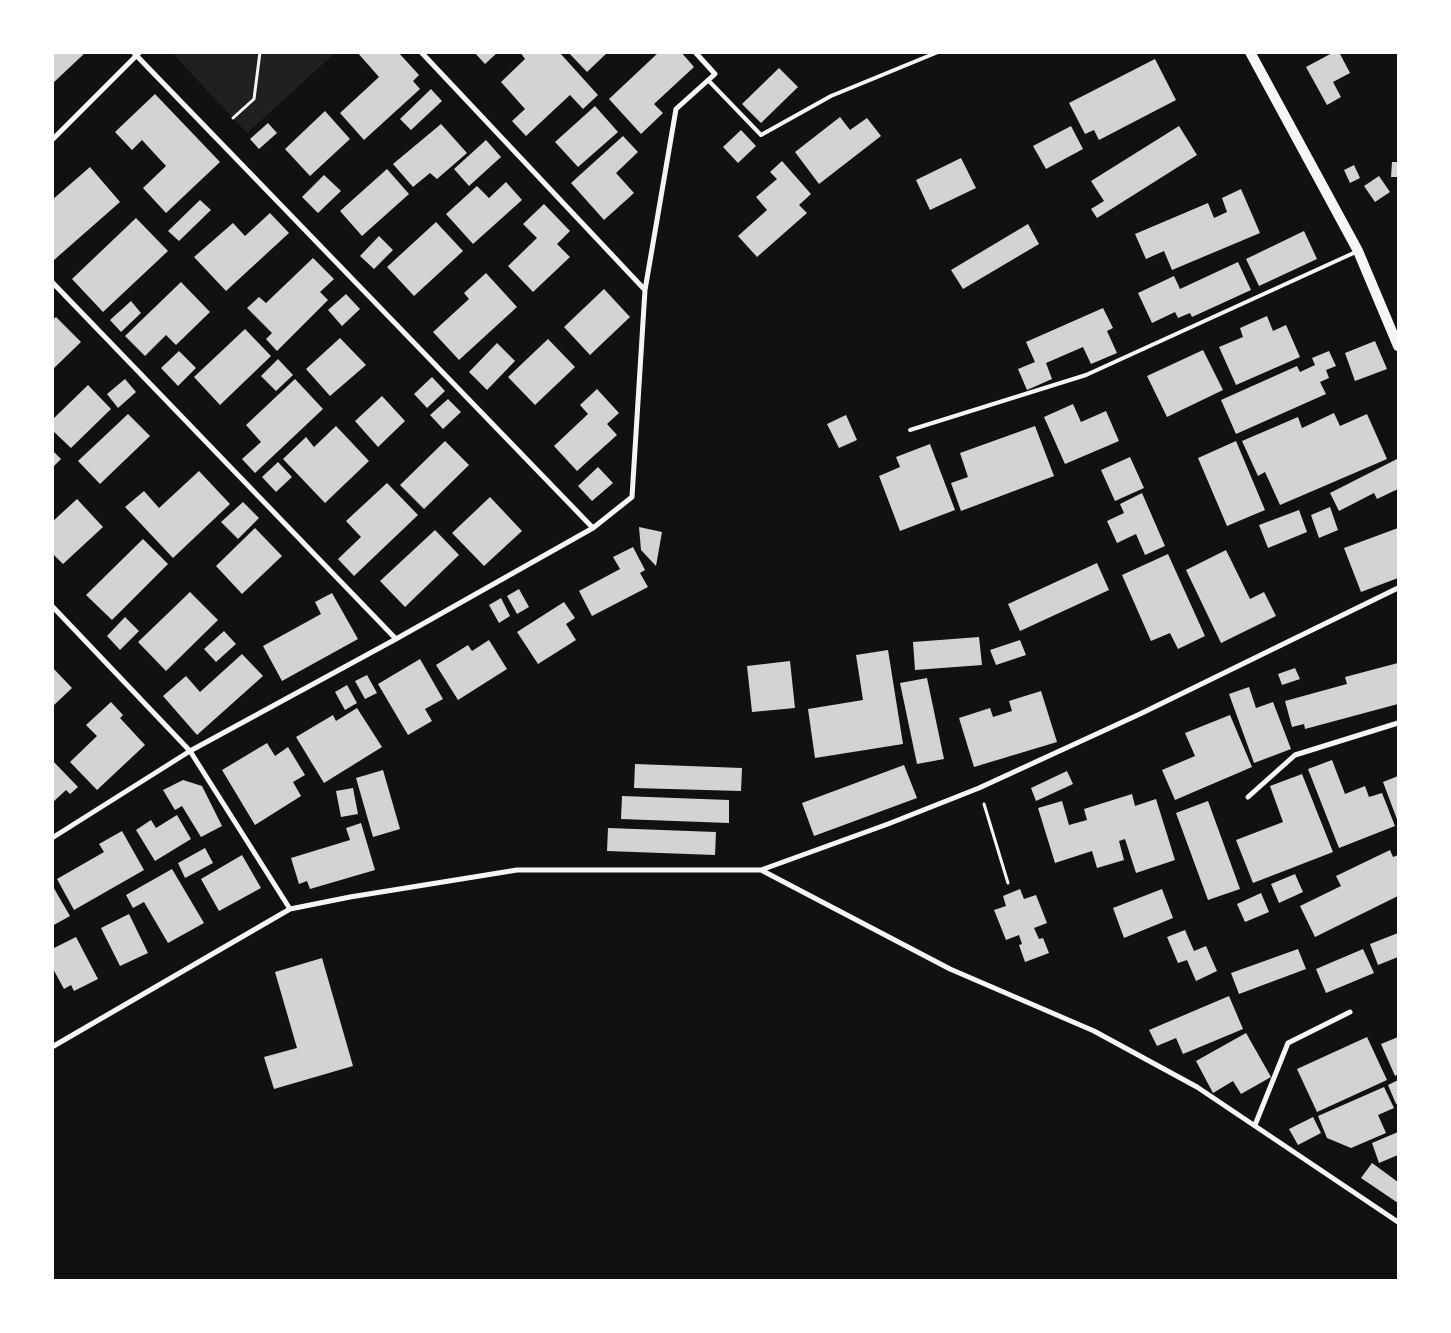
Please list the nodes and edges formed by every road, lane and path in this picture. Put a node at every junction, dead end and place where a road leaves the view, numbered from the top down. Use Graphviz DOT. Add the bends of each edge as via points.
graph roads {
  1 [pos="260,52"];
  2 [pos="421,52"];
  3 [pos="696,52"];
  4 [pos="938,52"];
  5 [pos="1250,52"];
  6 [pos="136,54"];
  7 [pos="708,80"];
  8 [pos="233,118"];
  9 [pos="52,140"];
  10 [pos="1358,252"];
  11 [pos="52,282"];
  12 [pos="645,290"];
  13 [pos="1396,328"];
  14 [pos="1398,346"];
  15 [pos="910,430"];
  16 [pos="593,528"];
  17 [pos="1398,588"];
  18 [pos="52,606"];
  19 [pos="396,639"];
  20 [pos="1398,723"];
  21 [pos="190,751"];
  22 [pos="979,788"];
  23 [pos="1248,797"];
  24 [pos="52,838"];
  25 [pos="761,870"];
  26 [pos="1008,883"];
  27 [pos="290,910"];
  28 [pos="1350,1012"];
  29 [pos="52,1047"];
  30 [pos="1255,1126"];
  31 [pos="1398,1222"];
  1 -- 8 [label="path" via="254,99"];
  2 -- 12 [label="street"];
  3 -- 7 [label="street" via="715,74"];
  4 -- 7 [label="lane" via="831,96 762,135"];
  5 -- 10 [label="main road"];
  6 -- 9 [label="street"];
  6 -- 16 [label="street"];
  7 -- 12 [label="street" via="676,109"];
  10 -- 13 [label="main road"];
  10 -- 15 [label="lane" via="1086,375"];
  11 -- 19 [label="street"];
  12 -- 16 [label="street" via="632,497"];
  13 -- 14 [label="main road"];
  16 -- 19 [label="street"];
  17 -- 22 [label="street" via="1140,714"];
  18 -- 21 [label="street"];
  19 -- 21 [label="street"];
  20 -- 23 [label="street" via="1295,756"];
  21 -- 24 [label="street"];
  21 -- 27 [label="street"];
  22 -- 25 [label="street"];
  22 -- 26 [label="path"];
  25 -- 27 [label="street" via="517,870"];
  25 -- 30 [label="street" via="950,969 1094,1031 1197,1087"];
  27 -- 29 [label="street"];
  28 -- 30 [label="street" via="1288,1043"];
  30 -- 31 [label="street"];
}
